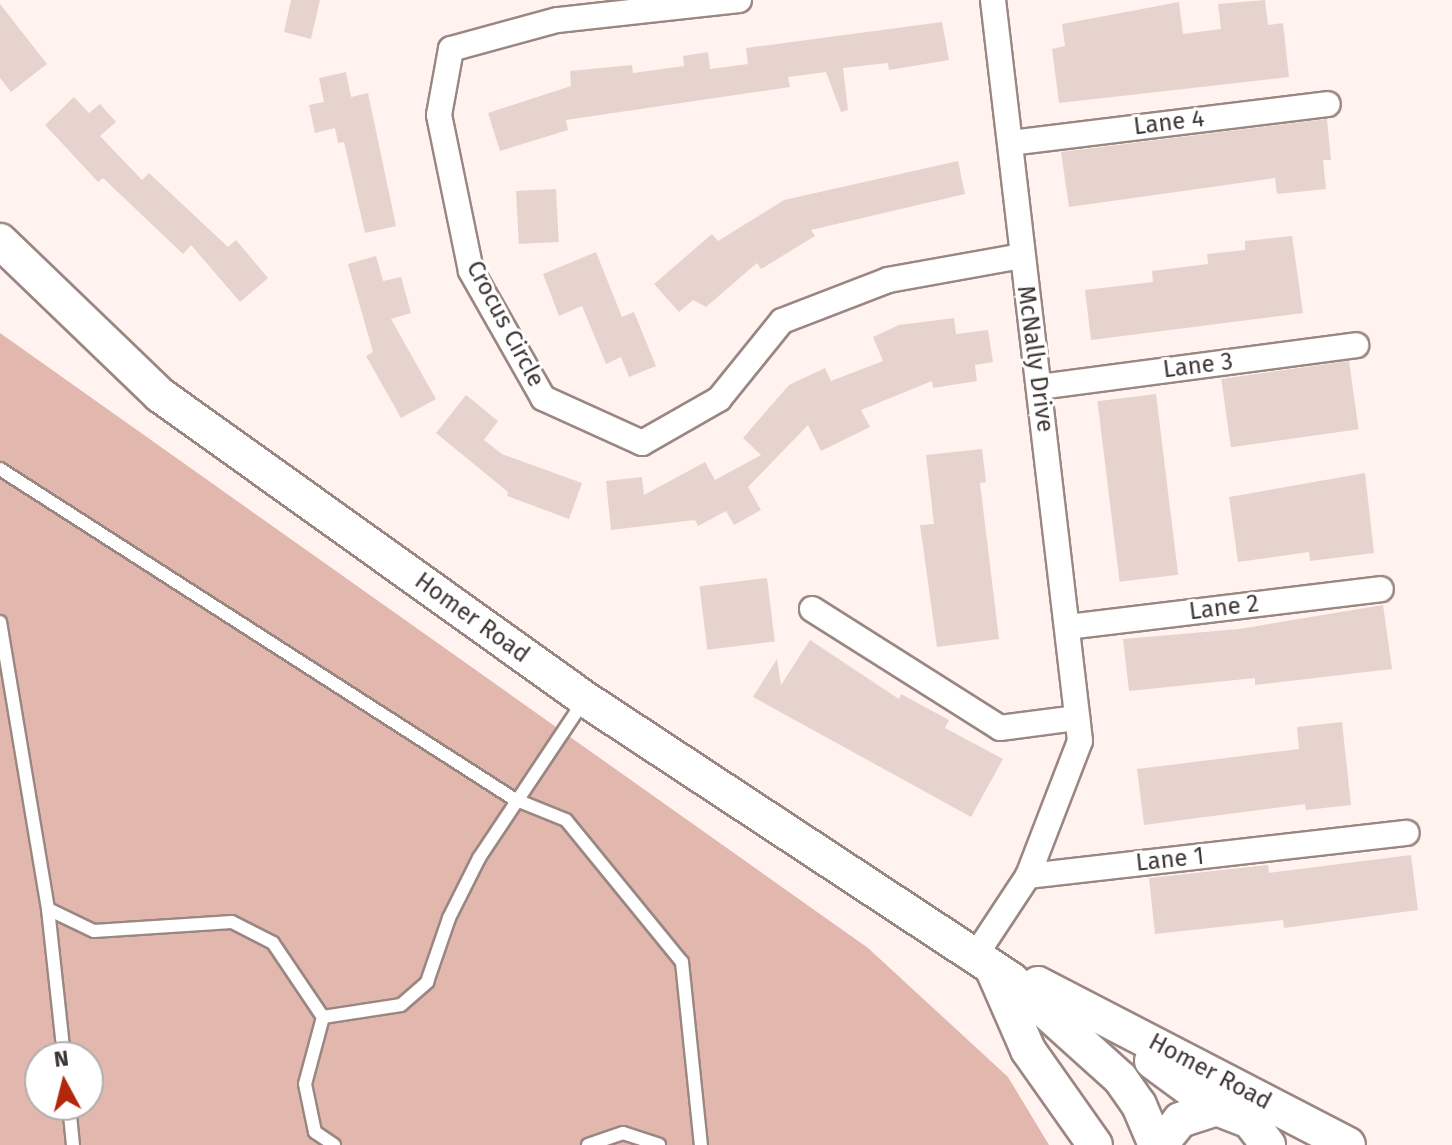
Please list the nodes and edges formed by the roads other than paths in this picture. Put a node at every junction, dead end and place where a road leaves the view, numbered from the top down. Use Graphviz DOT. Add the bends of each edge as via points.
graph roads {
  1 [pos="739,0"];
  2 [pos="993,0"];
  3 [pos="1328,104"];
  4 [pos="1011,143"];
  5 [pos="0,241"];
  6 [pos="1021,256"];
  7 [pos="1356,345"];
  8 [pos="1039,387"];
  9 [pos="0,469"];
  10 [pos="1381,589"];
  11 [pos="812,609"];
  12 [pos="0,622"];
  13 [pos="1068,627"];
  14 [pos="585,699"];
  15 [pos="1077,718"];
  16 [pos="514,799"];
  17 [pos="1407,833"];
  18 [pos="1028,876"];
  19 [pos="48,909"];
  20 [pos="983,960"];
  21 [pos="1069,1003"];
  22 [pos="323,1017"];
  23 [pos="62,1041"];
  24 [pos="1216,1108"];
  25 [pos="71,1121"];
  26 [pos="1259,1133"];
  27 [pos="73,1145"];
  28 [pos="334,1145"];
  29 [pos="588,1145"];
  30 [pos="659,1145"];
  31 [pos="701,1145"];
  32 [pos="1095,1145"];
  33 [pos="1158,1145"];
  34 [pos="1315,1145"];
  35 [pos="1348,1145"];
  1 -- 6 [label="street, Crocus Circle" via="557,20 451,49 439,115 471,271 543,398 642,443 719,399 782,321 888,280"];
  2 -- 4 [label="street, McNally Drive"];
  3 -- 4 [label="street, Lane 4"];
  4 -- 6 [label="street, McNally Drive"];
  5 -- 14 [label="street, Homer Road" via="160,395"];
  6 -- 8 [label="street, McNally Drive"];
  7 -- 8 [label="street, Lane 3"];
  8 -- 13 [label="street, McNally Drive"];
  9 -- 16 [label="lane"];
  10 -- 13 [label="street, Lane 2"];
  11 -- 15 [label="street" via="1000,728"];
  12 -- 19 [label="lane"];
  13 -- 15 [label="street, McNally Drive"];
  14 -- 16 [label="lane"];
  14 -- 20 [label="street, Homer Road"];
  15 -- 18 [label="street, McNally Drive" via="1080,741"];
  16 -- 22 [label="lane" via="449,918 427,982 401,1005"];
  16 -- 31 [label="lane" via="566,820 682,962"];
  17 -- 18 [label="street, Lane 1"];
  18 -- 20 [label="street"];
  19 -- 22 [label="lane" via="94,931 232,922 273,943"];
  19 -- 23 [label="lane"];
  20 -- 21 [label="street, Homer Road"];
  20 -- 32 [label="street" via="1028,1050"];
  20 -- 33 [label="street, Homer Road" via="1120,1078"];
  21 -- 24 [label="street, Homer Road"];
  21 -- 35 [label="street, Homer Road"];
  22 -- 28 [label="lane" via="305,1084 315,1132"];
  24 -- 26 [label="street, Homer Road"];
  24 -- 33 [label="street, Homer Road" via="1180,1120"];
  25 -- 27 [label="lane"];
  26 -- 34 [label="street, Homer Road"];
  29 -- 30 [label="lane" via="623,1133"];
}
